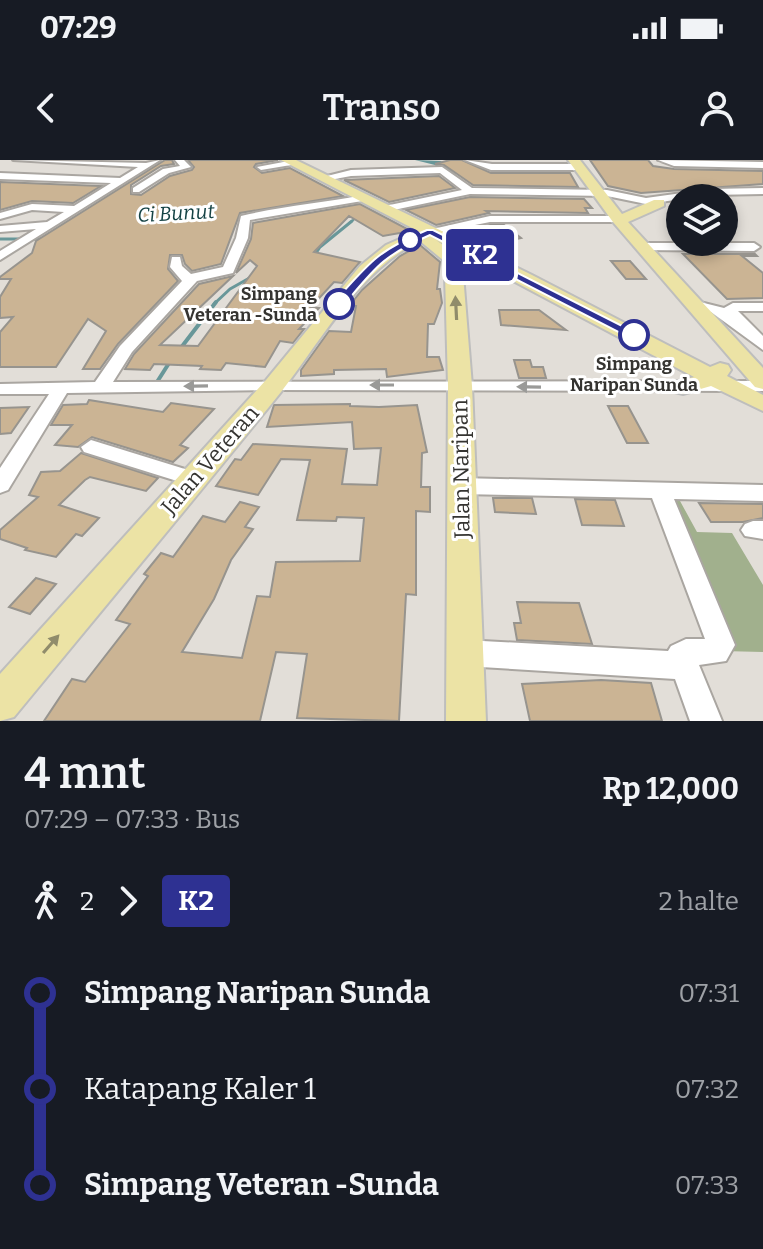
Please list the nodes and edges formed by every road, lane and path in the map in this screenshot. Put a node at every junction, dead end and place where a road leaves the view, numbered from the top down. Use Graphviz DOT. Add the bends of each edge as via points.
graph roads {
  1 [pos="17,160"];
  2 [pos="32,160"];
  3 [pos="156,160"];
  4 [pos="179,160"];
  5 [pos="469,160"];
  6 [pos="526,160"];
  7 [pos="662,160"];
  8 [pos="736,160"];
  9 [pos="54,161"];
  10 [pos="289,161"];
  11 [pos="576,164"];
  12 [pos="145,165"];
  13 [pos="758,165"];
  14 [pos="261,167"];
  15 [pos="536,168"];
  16 [pos="380,173"];
  17 [pos="2,174"];
  18 [pos="324,178"];
  19 [pos="102,180"];
  20 [pos="119,181"];
  21 [pos="136,190"];
  22 [pos="474,191"];
  23 [pos="763,192"];
  24 [pos="597,193"];
  25 [pos="738,194"];
  26 [pos="364,198"];
  27 [pos="440,198"];
  28 [pos="666,202"];
  29 [pos="659,203"];
  30 [pos="763,203"];
  31 [pos="743,204"];
  32 [pos="57,208"];
  33 [pos="74,209"];
  34 [pos="384,209"];
  35 [pos="4,212"];
  36 [pos="617,218"];
  37 [pos="48,225"];
  38 [pos="0,229"];
  39 [pos="430,231"];
  40 [pos="643,247"];
  41 [pos="754,247"];
  42 [pos="0,256"];
  43 [pos="176,260"];
  44 [pos="189,280"];
  45 [pos="696,305"];
  46 [pos="763,307"];
  47 [pos="731,333"];
  48 [pos="763,345"];
  49 [pos="661,349"];
  50 [pos="722,382"];
  51 [pos="763,384"];
  52 [pos="274,385"];
  53 [pos="460,386"];
  54 [pos="101,387"];
  55 [pos="673,387"];
  56 [pos="0,389"];
  57 [pos="61,389"];
  58 [pos="763,404"];
  59 [pos="91,447"];
  60 [pos="193,479"];
  61 [pos="0,485"];
  62 [pos="460,486"];
  63 [pos="660,491"];
  64 [pos="763,493"];
  65 [pos="464,653"];
  66 [pos="686,672"];
  67 [pos="1,700"];
  68 [pos="466,721"];
  69 [pos="706,721"];
  1 -- 2 [label="street"];
  2 -- 9 [label="street"];
  3 -- 12 [label="street"];
  4 -- 21 [label="street" via="186,167 166,171"];
  5 -- 15 [label="street" via="488,167"];
  6 -- 15 [label="street"];
  7 -- 13 [label="street"];
  8 -- 13 [label="street"];
  9 -- 12 [label="street"];
  10 -- 14 [label="street"];
  10 -- 18 [label="main road"];
  11 -- 15 [label="street"];
  11 -- 24 [label="main road"];
  12 -- 20 [label="street"];
  16 -- 18 [label="street"];
  16 -- 22 [label="street" via="442,170"];
  16 -- 27 [label="street"];
  17 -- 19 [label="street"];
  18 -- 26 [label="main road"];
  19 -- 20 [label="street"];
  19 -- 32 [label="street"];
  20 -- 33 [label="street"];
  22 -- 24 [label="street"];
  22 -- 27 [label="street"];
  23 -- 24 [label="street" via="711,192 652,201"];
  23 -- 25 [label="street"];
  24 -- 36 [label="main road"];
  26 -- 34 [label="main road"];
  26 -- 44 [label="street" via="305,210 281,209 244,223 228,270"];
  27 -- 34 [label="street"];
  28 -- 29 [label="street"];
  29 -- 36 [label="main road"];
  30 -- 31 [label="street"];
  32 -- 33 [label="street"];
  32 -- 35 [label="street"];
  33 -- 37 [label="street"];
  34 -- 39 [label="main road"];
  36 -- 39 [label="street" via="490,219"];
  36 -- 40 [label="main road"];
  37 -- 38 [label="street"];
  37 -- 42 [label="street"];
  39 -- 49 [label="main road"];
  39 -- 52 [label="main road, Jalan Veteran" via="392,248 366,270"];
  53 -- 39 [label="main road, Jalan Naripan, one-way" via="452,261 427,241"];
  40 -- 41 [label="street"];
  40 -- 45 [label="main road"];
  43 -- 44 [label="street"];
  44 -- 54 [label="street" via="126,349"];
  45 -- 47 [label="main road"];
  45 -- 47 [label="street" via="715,308 733,323"];
  46 -- 47 [label="street" via="730,308"];
  47 -- 48 [label="street"];
  47 -- 49 [label="main road" via="713,358"];
  47 -- 50 [label="main road"];
  47 -- 51 [label="main road"];
  49 -- 50 [label="main road"];
  49 -- 55 [label="main road" via="679,361 684,375"];
  50 -- 51 [label="street"];
  50 -- 55 [label="main road"];
  50 -- 58 [label="main road"];
  53 -- 52 [label="street, one-way"];
  52 -- 54 [label="street, one-way"];
  52 -- 60 [label="main road, Jalan Veteran"];
  55 -- 53 [label="street, one-way"];
  53 -- 62 [label="main road, Jalan Naripan"];
  54 -- 57 [label="street"];
  56 -- 57 [label="street"];
  57 -- 61 [label="street"];
  59 -- 60 [label="street"];
  67 -- 60 [label="main road, Jalan Veteran, one-way"];
  62 -- 63 [label="street"];
  62 -- 65 [label="main road, Jalan Naripan"];
  63 -- 64 [label="street"];
  63 -- 66 [label="street" via="721,645 716,652 683,652"];
  65 -- 66 [label="street"];
  65 -- 68 [label="main road, Jalan Naripan"];
  66 -- 69 [label="street"];
}
